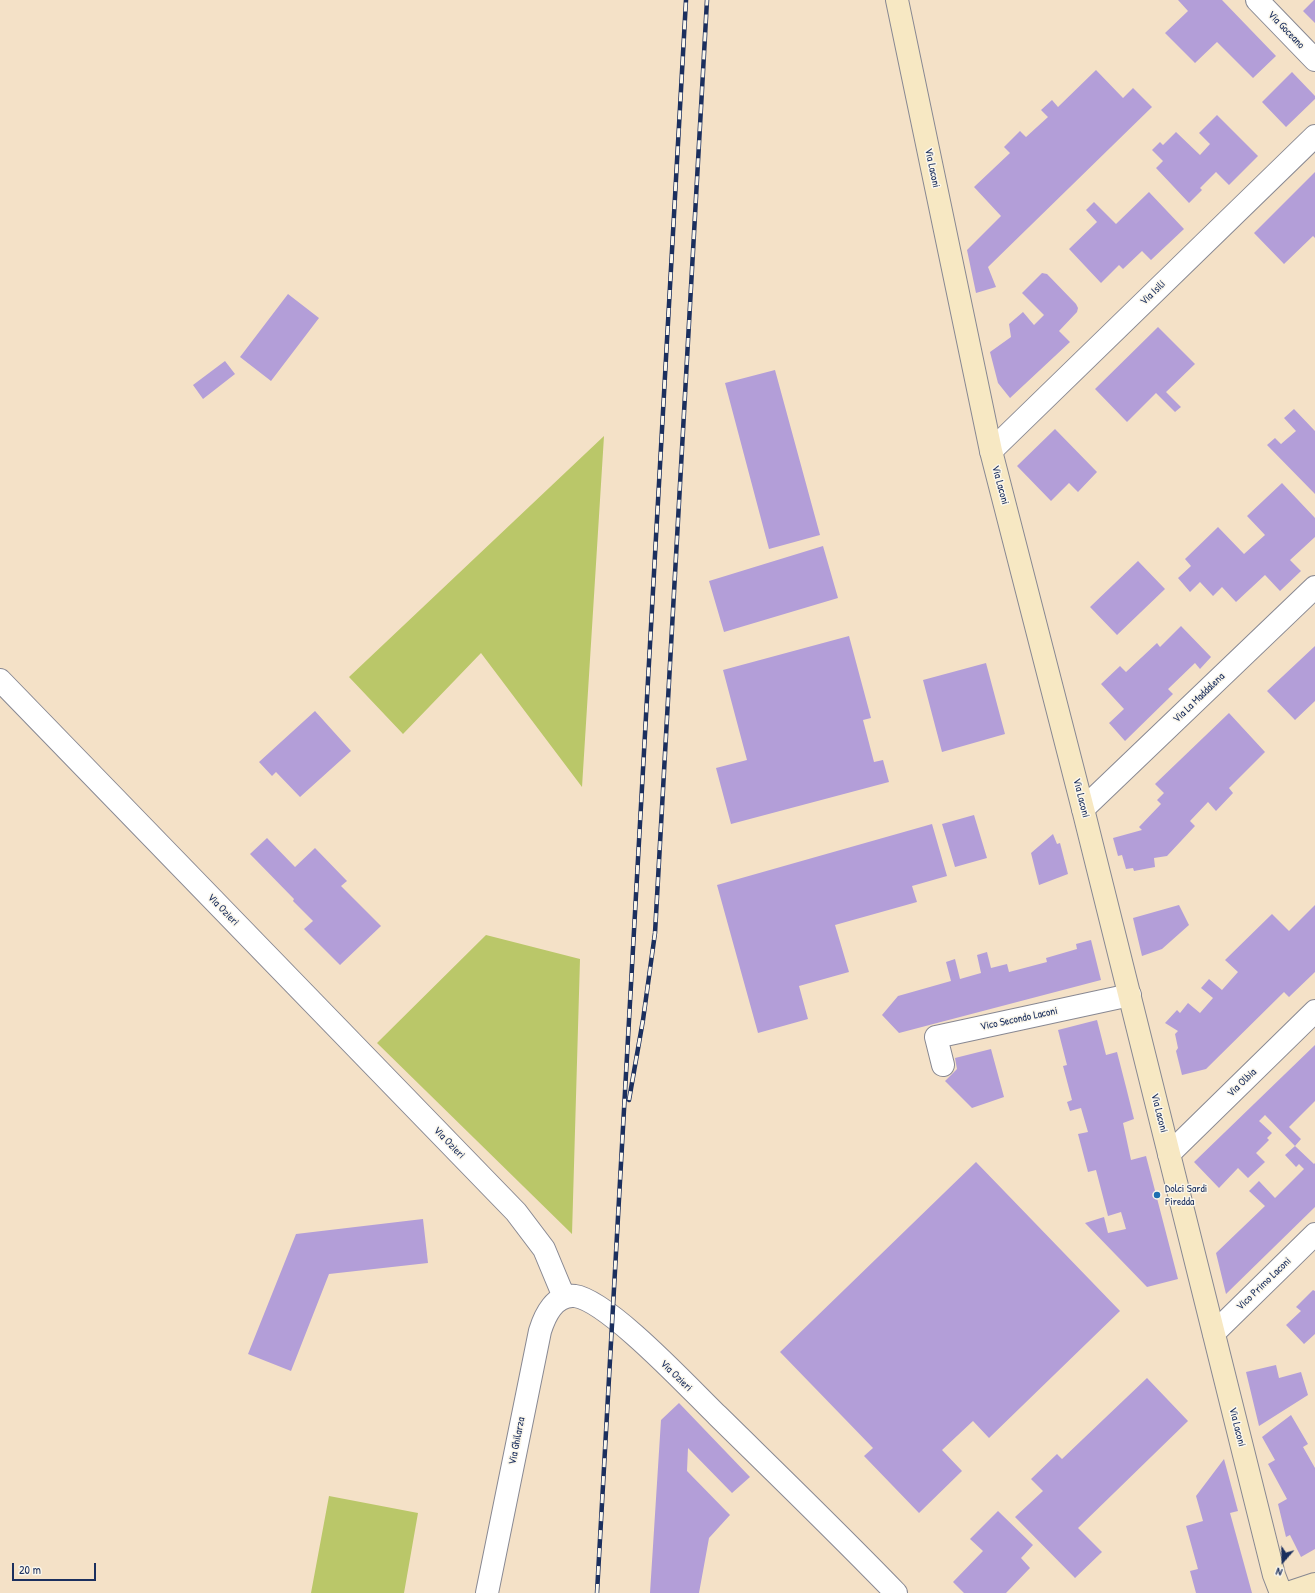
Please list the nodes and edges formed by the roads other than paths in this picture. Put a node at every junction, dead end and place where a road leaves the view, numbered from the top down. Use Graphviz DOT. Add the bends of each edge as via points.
graph roads {
  1 [pos="897,0"];
  2 [pos="1257,0"];
  3 [pos="1315,60"];
  4 [pos="1315,136"];
  5 [pos="991,450"];
  6 [pos="1315,587"];
  7 [pos="0,680"];
  8 [pos="1083,808"];
  9 [pos="1130,995"];
  10 [pos="1315,1011"];
  11 [pos="943,1065"];
  12 [pos="1169,1154"];
  13 [pos="1315,1234"];
  14 [pos="564,1297"];
  15 [pos="1214,1333"];
  16 [pos="1315,1584"];
  17 [pos="487,1593"];
  18 [pos="896,1593"];
  19 [pos="1281,1593"];
  20 [pos="1288,1593"];
  1 -- 5 [label="street, Via Laconi"];
  2 -- 3 [label="street, Via Goceano"];
  4 -- 5 [label="street, Via Isili"];
  5 -- 8 [label="street, Via Laconi"];
  6 -- 8 [label="street, Via La Maddalena"];
  7 -- 14 [label="street, Via Ozieri" via="516,1212 544,1249"];
  8 -- 9 [label="street, Via Laconi"];
  9 -- 11 [label="street, Vico Secondo Laconi" via="936,1037"];
  9 -- 12 [label="street, Via Laconi"];
  10 -- 12 [label="street, Via Olbia"];
  12 -- 15 [label="street, Via Laconi"];
  13 -- 15 [label="street, Vico Primo Laconi"];
  14 -- 17 [label="street, Via Ghilarza" via="550,1309 540,1331"];
  14 -- 18 [label="street, Via Ozieri" via="585,1298 629,1330 852,1546"];
  15 -- 19 [label="street, Via Laconi" via="1274,1575"];
  16 -- 20 [label="street"];
}
